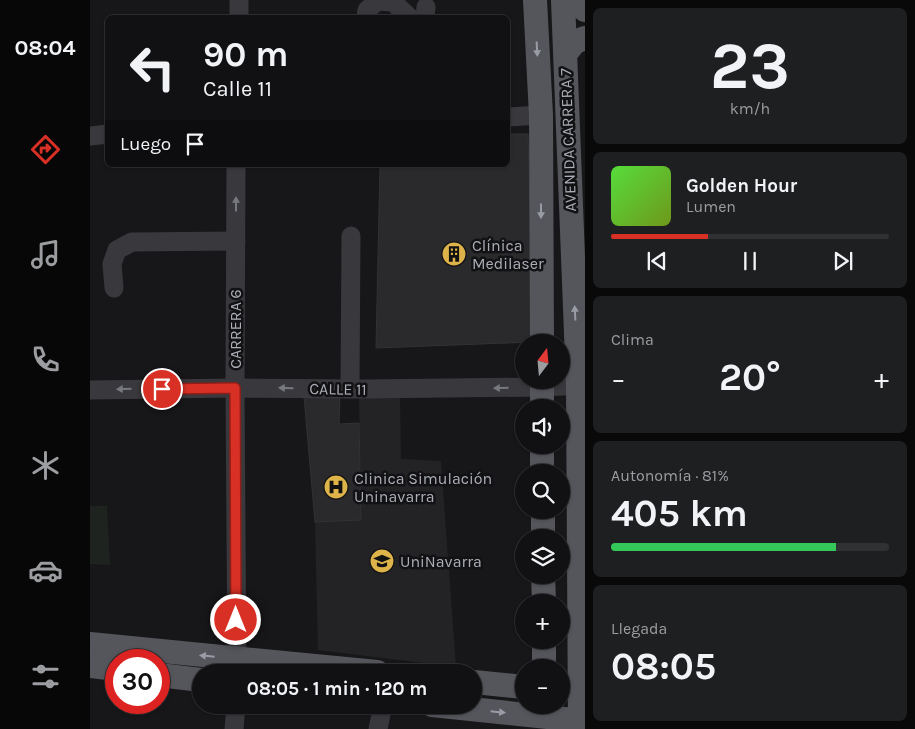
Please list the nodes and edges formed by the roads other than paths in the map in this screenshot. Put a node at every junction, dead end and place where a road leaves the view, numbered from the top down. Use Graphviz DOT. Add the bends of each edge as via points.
graph roads {
  1 [pos="239,0"];
  2 [pos="535,0"];
  3 [pos="563,0"];
  4 [pos="578,0"];
  5 [pos="585,10"];
  6 [pos="420,14"];
  7 [pos="239,15"];
  8 [pos="366,15"];
  9 [pos="585,38"];
  10 [pos="566,53"];
  11 [pos="541,115"];
  12 [pos="510,117"];
  13 [pos="105,134"];
  14 [pos="90,136"];
  15 [pos="236,167"];
  16 [pos="351,236"];
  17 [pos="236,241"];
  18 [pos="114,288"];
  19 [pos="542,334"];
  20 [pos="582,385"];
  21 [pos="235,388"];
  22 [pos="350,389"];
  23 [pos="90,390"];
  24 [pos="542,392"];
  25 [pos="90,644"];
  26 [pos="223,664"];
  27 [pos="236,664"];
  28 [pos="90,666"];
  29 [pos="105,668"];
  30 [pos="170,676"];
  31 [pos="192,679"];
  32 [pos="482,683"];
  33 [pos="515,686"];
  34 [pos="575,690"];
  35 [pos="482,710"];
  36 [pos="235,714"];
  37 [pos="381,714"];
  38 [pos="546,717"];
  39 [pos="582,724"];
  40 [pos="234,729"];
  41 [pos="378,729"];
  1 -- 7 [label="street"];
  2 -- 11 [label="main road, AVENIDA CARRERA 7, one-way"];
  3 -- 10 [label="main road, AVENIDA CARRERA 7"];
  4 -- 5 [label="main road"];
  6 -- 8 [label="street" via="393,2 378,1 367,10"];
  9 -- 10 [label="main road" via="575,42"];
  20 -- 10 [label="main road, AVENIDA CARRERA 7, one-way" via="566,115"];
  11 -- 12 [label="street"];
  11 -- 19 [label="main road, AVENIDA CARRERA 7, one-way"];
  13 -- 14 [label="street"];
  17 -- 15 [label="street, CARRERA 6, one-way"];
  16 -- 22 [label="street"];
  17 -- 18 [label="street" via="132,242 117,250 112,264"];
  17 -- 21 [label="street, CARRERA 6"];
  20 -- 24 [label="street, CALLE 11"];
  20 -- 34 [label="main road, AVENIDA CARRERA 7"];
  22 -- 21 [label="street, CALLE 11, one-way"];
  21 -- 23 [label="street, CALLE 11, one-way"];
  21 -- 27 [label="street, CARRERA 6"];
  24 -- 22 [label="street, CALLE 11, one-way"];
  26 -- 25 [label="main road, one-way"];
  28 -- 29 [label="main road"];
  30 -- 31 [label="main road"];
  32 -- 33 [label="main road"];
  34 -- 39 [label="main road, AVENIDA CARRERA 7"];
  35 -- 38 [label="main road, one-way"];
  36 -- 40 [label="street"];
  37 -- 41 [label="street"];
  38 -- 39 [label="main road"];
}
